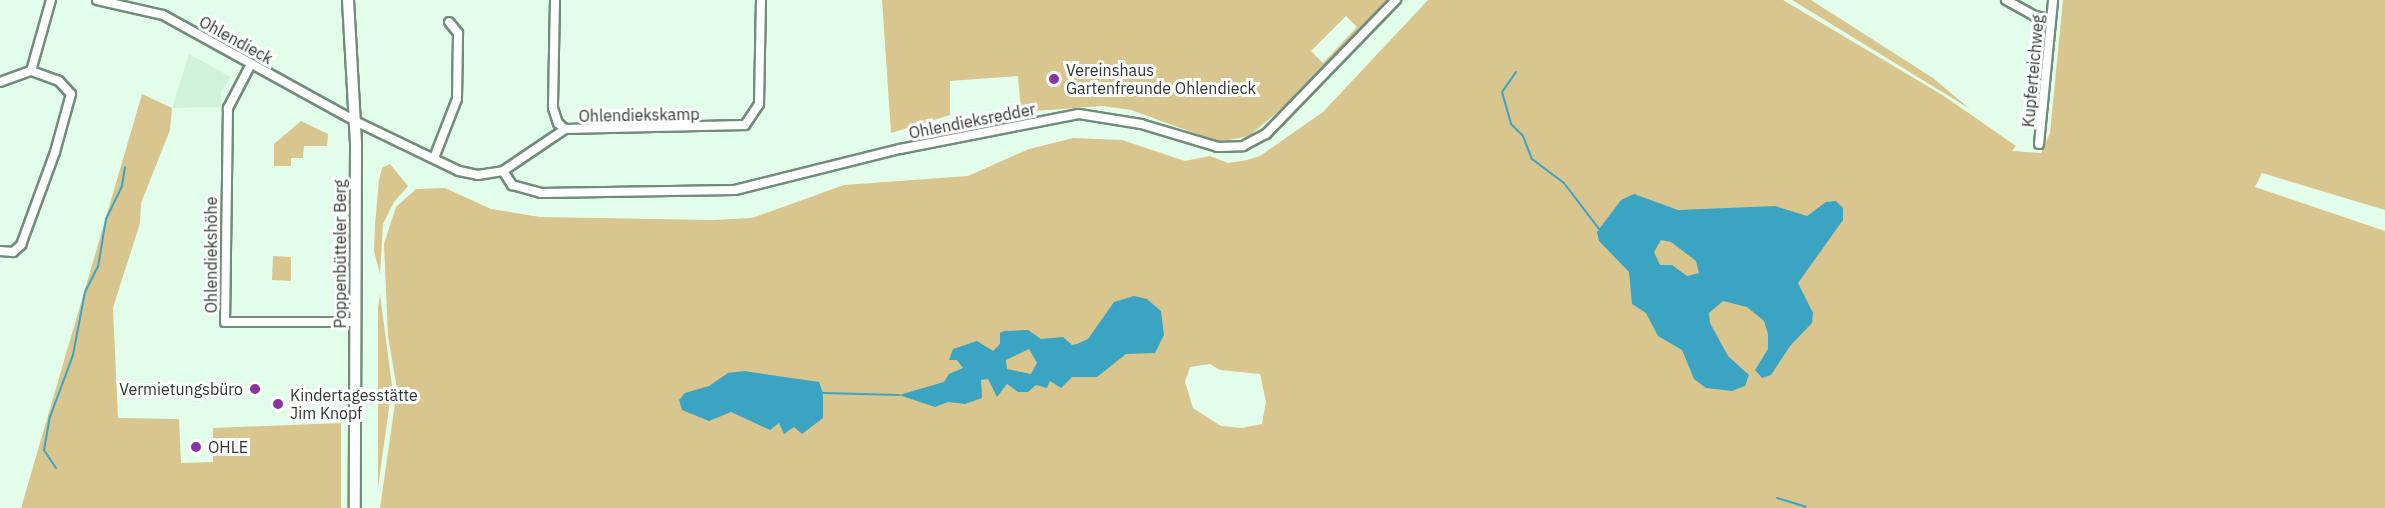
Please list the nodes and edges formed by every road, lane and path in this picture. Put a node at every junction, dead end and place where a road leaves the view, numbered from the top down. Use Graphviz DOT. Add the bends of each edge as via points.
graph roads {
  1 [pos="51,0"];
  2 [pos="97,0"];
  3 [pos="149,0"];
  4 [pos="348,0"];
  5 [pos="555,0"];
  6 [pos="761,0"];
  7 [pos="1396,0"];
  8 [pos="2006,0"];
  9 [pos="2053,0"];
  10 [pos="148,9"];
  11 [pos="2051,19"];
  12 [pos="449,22"];
  13 [pos="251,64"];
  14 [pos="31,71"];
  15 [pos="0,82"];
  16 [pos="355,121"];
  17 [pos="565,129"];
  18 [pos="2039,144"];
  19 [pos="434,158"];
  20 [pos="503,171"];
  21 [pos="0,251"];
  22 [pos="356,322"];
  23 [pos="355,508"];
  1 -- 14 [label="street"];
  2 -- 10 [label="street, Ohlendieck"];
  3 -- 10 [label="street"];
  4 -- 16 [label="main road, Poppenbütteler Berg"];
  5 -- 17 [label="street" via="553,108 558,123"];
  6 -- 17 [label="street, Ohlendiekskamp" via="759,104 745,124"];
  7 -- 20 [label="street, Ohlendieksredder" via="1266,134 1243,146 1218,147 1141,124 1079,114 900,149 735,190 541,193 512,185"];
  8 -- 11 [label="street" via="2035,16"];
  9 -- 11 [label="street, Kupferteichweg"];
  10 -- 13 [label="street, Ohlendieck"];
  11 -- 18 [label="street, Kupferteichweg"];
  12 -- 19 [label="street" via="458,33 457,99"];
  13 -- 16 [label="street, Ohlendieck"];
  13 -- 22 [label="street, Ohlendiekshöhe" via="228,108 225,322"];
  14 -- 15 [label="street"];
  14 -- 21 [label="street" via="59,81 70,94 52,162 21,245 13,252"];
  16 -- 19 [label="street"];
  16 -- 22 [label="main road, Poppenbütteler Berg"];
  17 -- 20 [label="street, Ohlendiekskamp"];
  19 -- 20 [label="street" via="467,173"];
  22 -- 23 [label="main road, Poppenbütteler Berg"];
}
